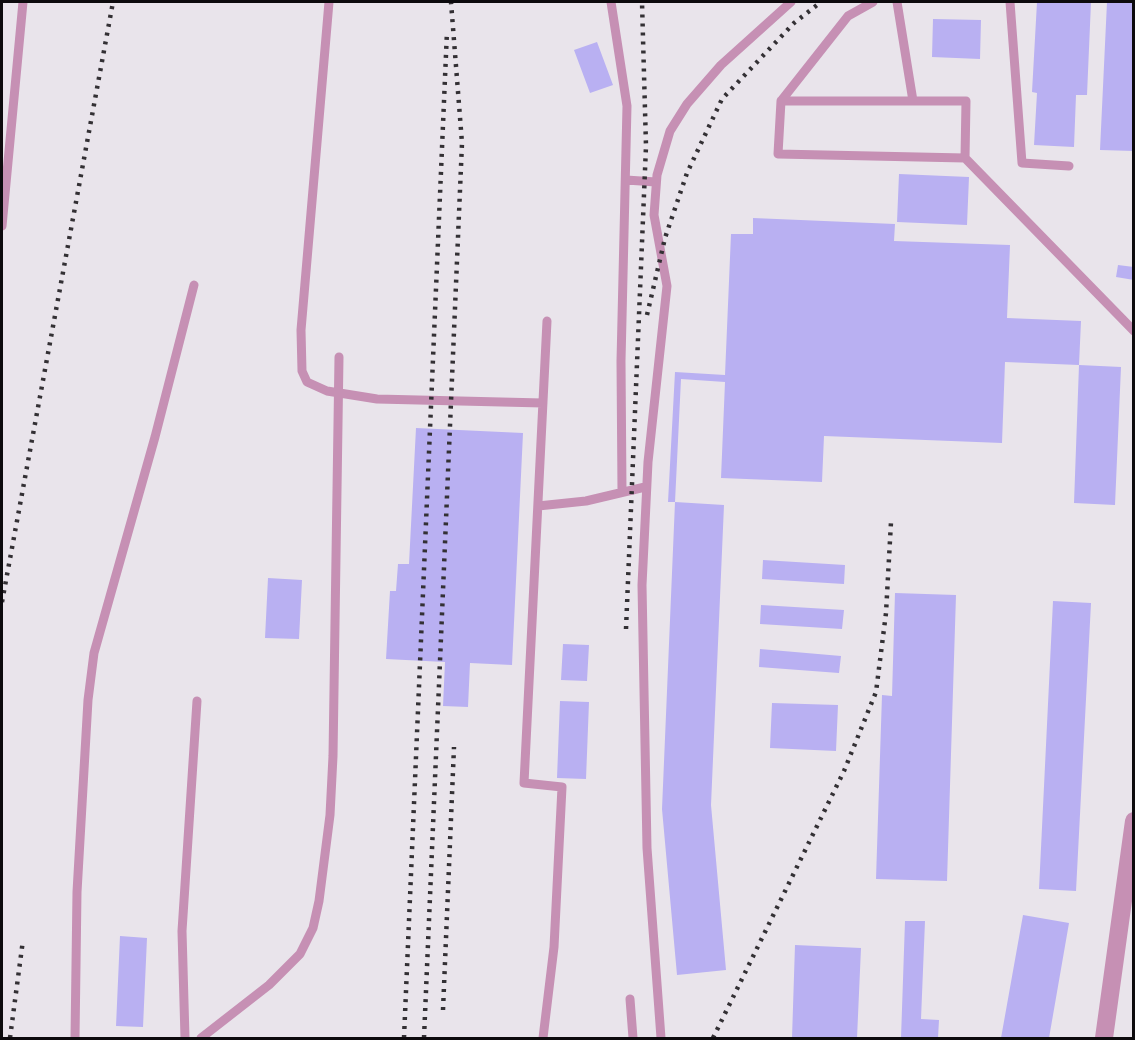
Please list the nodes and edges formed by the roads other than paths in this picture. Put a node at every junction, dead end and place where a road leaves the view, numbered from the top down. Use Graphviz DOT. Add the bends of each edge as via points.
graph roads {
  1 [pos="23,2"];
  2 [pos="329,2"];
  3 [pos="611,2"];
  4 [pos="790,2"];
  5 [pos="873,2"];
  6 [pos="897,2"];
  7 [pos="1010,2"];
  8 [pos="913,101"];
  9 [pos="781,102"];
  10 [pos="965,158"];
  11 [pos="1069,166"];
  12 [pos="626,180"];
  13 [pos="656,182"];
  14 [pos="2,226"];
  15 [pos="194,285"];
  16 [pos="548,321"];
  17 [pos="1134,331"];
  18 [pos="339,357"];
  19 [pos="339,394"];
  20 [pos="543,404"];
  21 [pos="645,487"];
  22 [pos="622,492"];
  23 [pos="538,506"];
  24 [pos="197,701"];
  25 [pos="1134,821"];
  26 [pos="630,999"];
  27 [pos="75,1038"];
  28 [pos="185,1038"];
  29 [pos="201,1038"];
  30 [pos="543,1038"];
  31 [pos="633,1038"];
  32 [pos="661,1038"];
  33 [pos="1104,1038"];
  1 -- 14 [label="lane"];
  2 -- 19 [label="lane" via="301,348 302,371 307,382"];
  3 -- 12 [label="lane" via="626,97"];
  4 -- 13 [label="lane" via="721,65 687,105 666,140"];
  5 -- 9 [label="lane" via="848,16"];
  6 -- 8 [label="lane"];
  7 -- 11 [label="lane" via="1022,163"];
  8 -- 9 [label="lane"];
  8 -- 10 [label="lane" via="966,101"];
  9 -- 10 [label="lane" via="778,154"];
  10 -- 17 [label="lane"];
  12 -- 13 [label="lane"];
  12 -- 22 [label="lane"];
  13 -- 21 [label="lane" via="654,215 667,285"];
  15 -- 27 [label="lane" via="94,653 77,892"];
  16 -- 20 [label="lane"];
  18 -- 19 [label="lane"];
  19 -- 20 [label="lane" via="377,399"];
  19 -- 29 [label="lane" via="333,756 316,915 306,945 294,962"];
  20 -- 23 [label="lane"];
  21 -- 22 [label="lane"];
  21 -- 32 [label="lane" via="642,585 646,817"];
  22 -- 23 [label="lane"];
  23 -- 30 [label="lane" via="524,783 562,787 554,947"];
  24 -- 28 [label="lane" via="182,931"];
  25 -- 33 [label="street"];
  26 -- 31 [label="lane"];
}
